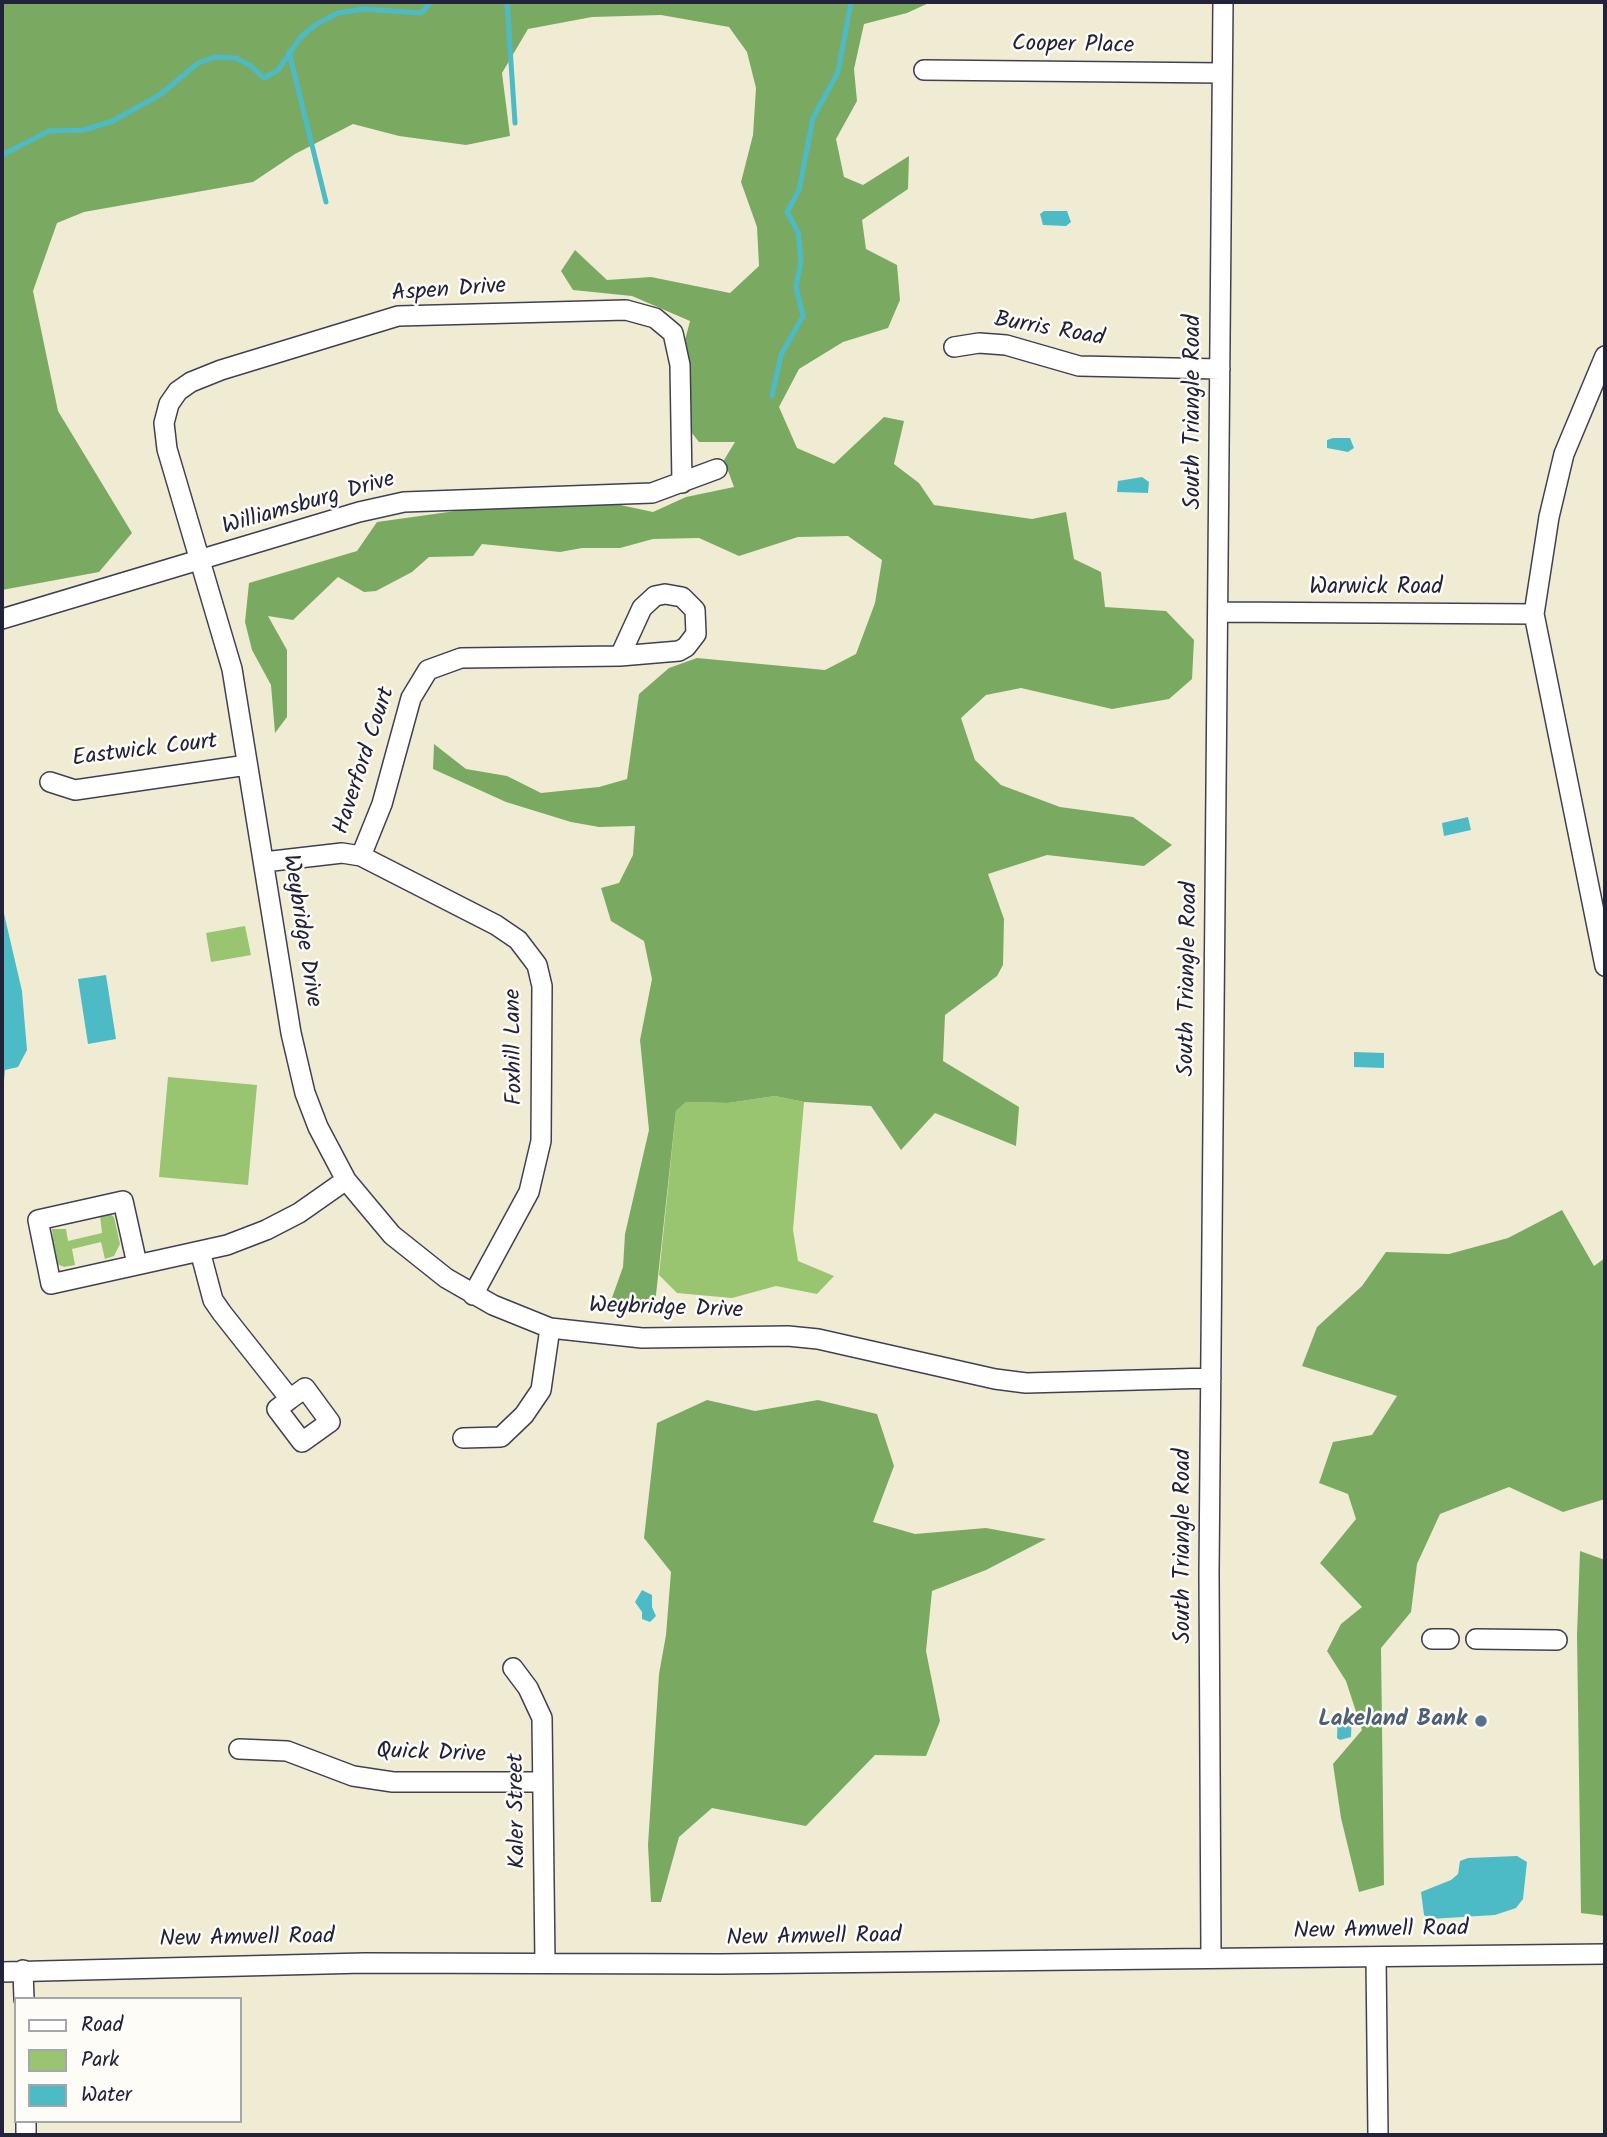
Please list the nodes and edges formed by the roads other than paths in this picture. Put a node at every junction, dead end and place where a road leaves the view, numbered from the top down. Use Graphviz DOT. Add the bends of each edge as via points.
graph roads {
  1 [pos="1223,2"];
  2 [pos="924,70"];
  3 [pos="1222,73"];
  4 [pos="954,347"];
  5 [pos="1605,356"];
  6 [pos="1220,369"];
  7 [pos="717,469"];
  8 [pos="682,483"];
  9 [pos="201,560"];
  10 [pos="1218,612"];
  11 [pos="1534,614"];
  12 [pos="2,619"];
  13 [pos="620,656"];
  14 [pos="247,765"];
  15 [pos="50,782"];
  16 [pos="361,856"];
  17 [pos="264,862"];
  18 [pos="1605,966"];
  19 [pos="346,1180"];
  20 [pos="200,1251"];
  21 [pos="137,1264"];
  22 [pos="473,1295"];
  23 [pos="550,1328"];
  24 [pos="1211,1378"];
  25 [pos="290,1399"];
  26 [pos="463,1438"];
  27 [pos="1476,1639"];
  28 [pos="1557,1640"];
  29 [pos="513,1668"];
  30 [pos="239,1749"];
  31 [pos="542,1782"];
  32 [pos="1605,1954"];
  33 [pos="1211,1957"];
  34 [pos="1376,1957"];
  35 [pos="545,1963"];
  36 [pos="2,1970"];
  37 [pos="23,1970"];
  38 [pos="24,1997"];
  39 [pos="1378,2135"];
  1 -- 3 [label="street, South Triangle Road"];
  2 -- 3 [label="street, Cooper Place"];
  3 -- 6 [label="street, South Triangle Road"];
  4 -- 6 [label="street, Burris Road" via="1006,345 1079,366"];
  5 -- 11 [label="street" via="1564,454"];
  6 -- 10 [label="street, South Triangle Road"];
  7 -- 8 [label="street, Williamsburg Drive"];
  8 -- 9 [label="street, Williamsburg Drive" via="639,494 404,502"];
  8 -- 9 [label="street, Aspen Drive" via="680,365 673,333 654,318 626,310 398,316 221,370 178,391 164,423 167,449"];
  9 -- 12 [label="street, Williamsburg Drive"];
  9 -- 14 [label="street, Weybridge Drive" via="232,669"];
  10 -- 11 [label="street, Warwick Road"];
  10 -- 24 [label="street, South Triangle Road"];
  11 -- 18 [label="street"];
  13 -- 16 [label="street, Haverford Court" via="461,658 428,670 411,698 382,804"];
  14 -- 15 [label="street, Eastwick Court" via="75,790"];
  14 -- 17 [label="street, Weybridge Drive"];
  16 -- 17 [label="street, Foxhill Lane" via="342,853"];
  16 -- 22 [label="street, Foxhill Lane" via="496,925 518,940 537,965 542,986 541,1140 529,1192"];
  17 -- 19 [label="street, Weybridge Drive" via="305,1093"];
  19 -- 20 [label="street" via="266,1230"];
  19 -- 22 [label="street, Weybridge Drive" via="415,1256"];
  20 -- 21 [label="street"];
  20 -- 25 [label="street" via="214,1300"];
  21 -- 21 [label="street" via="51,1284 38,1220 123,1201"];
  22 -- 23 [label="street, Weybridge Drive"];
  23 -- 24 [label="street, Weybridge Drive" via="642,1338 818,1339 1026,1382"];
  23 -- 26 [label="street" via="541,1390 524,1415 501,1437"];
  24 -- 33 [label="street, South Triangle Road"];
  27 -- 28 [label="street"];
  29 -- 31 [label="street, Kaler Street" via="542,1718"];
  30 -- 31 [label="street, Quick Drive" via="287,1751 353,1776 393,1782"];
  31 -- 35 [label="street, Kaler Street"];
  32 -- 34 [label="street, New Amwell Road"];
  33 -- 34 [label="street, New Amwell Road"];
  33 -- 35 [label="street, New Amwell Road"];
  34 -- 39 [label="street"];
  35 -- 37 [label="street, New Amwell Road"];
  36 -- 37 [label="street, New Amwell Road"];
  37 -- 38 [label="street"];
}
